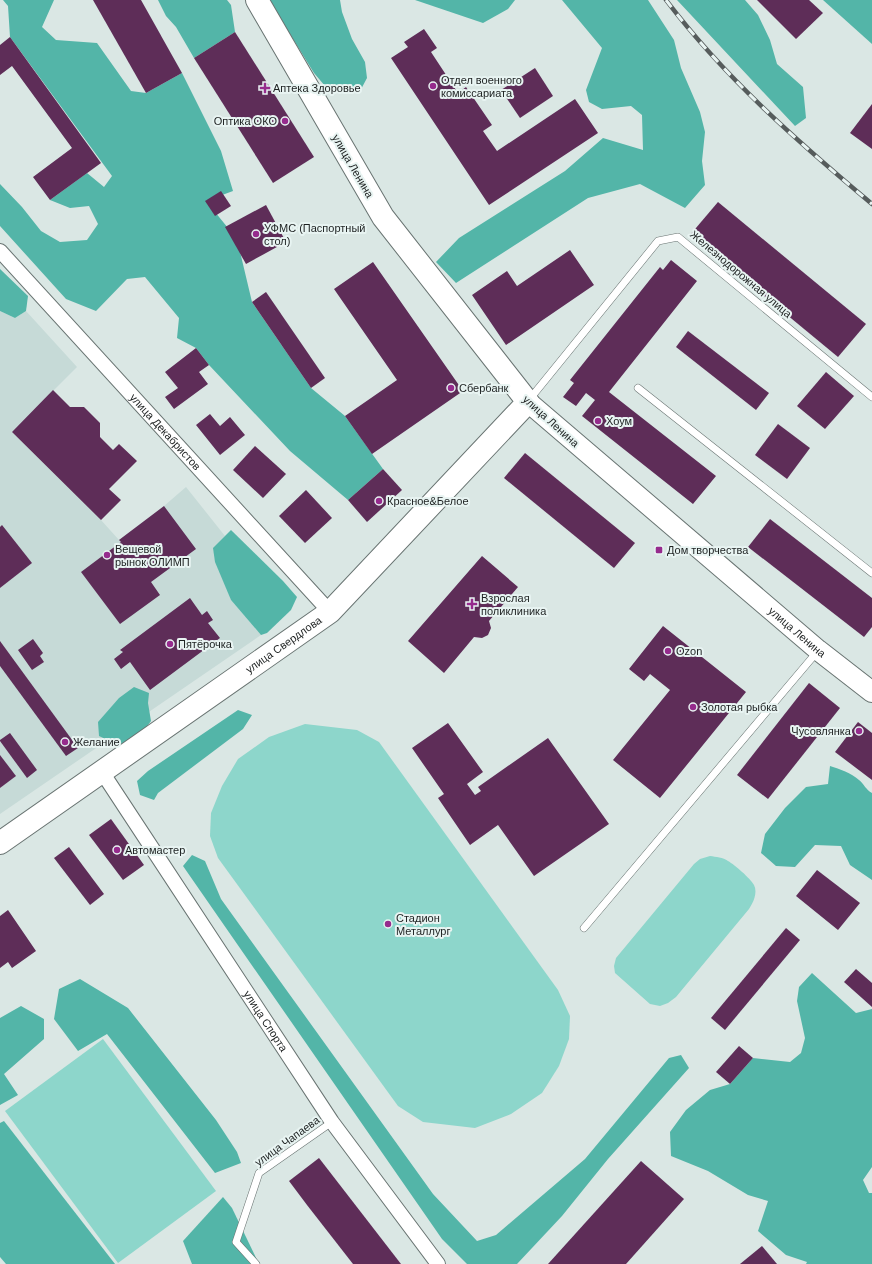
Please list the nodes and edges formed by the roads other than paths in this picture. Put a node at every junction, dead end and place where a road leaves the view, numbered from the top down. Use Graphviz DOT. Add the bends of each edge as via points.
graph roads {
  1 [pos="257,0"];
  2 [pos="0,251"];
  3 [pos="638,388"];
  4 [pos="872,397"];
  5 [pos="528,402"];
  6 [pos="872,573"];
  7 [pos="330,612"];
  8 [pos="818,650"];
  9 [pos="872,692"];
  10 [pos="102,772"];
  11 [pos="0,843"];
  12 [pos="584,928"];
  13 [pos="332,1122"];
  14 [pos="256,1264"];
  15 [pos="438,1264"];
  1 -- 5 [label="main road, улица Ленина" via="383,217"];
  2 -- 7 [label="street, улица Декабристов"];
  3 -- 6 [label="lane"];
  4 -- 5 [label="lane, Железнодорожная улица" via="678,238 658,241"];
  5 -- 7 [label="main road, улица Свердлова"];
  5 -- 8 [label="main road, улица Ленина"];
  7 -- 10 [label="main road, улица Свердлова"];
  8 -- 9 [label="main road, улица Ленина"];
  8 -- 12 [label="lane"];
  10 -- 11 [label="main road, улица Свердлова"];
  10 -- 13 [label="street, улица Спорта"];
  13 -- 14 [label="lane, улица Чапаева" via="259,1173 236,1242"];
  13 -- 15 [label="street, улица Спорта"];
}
